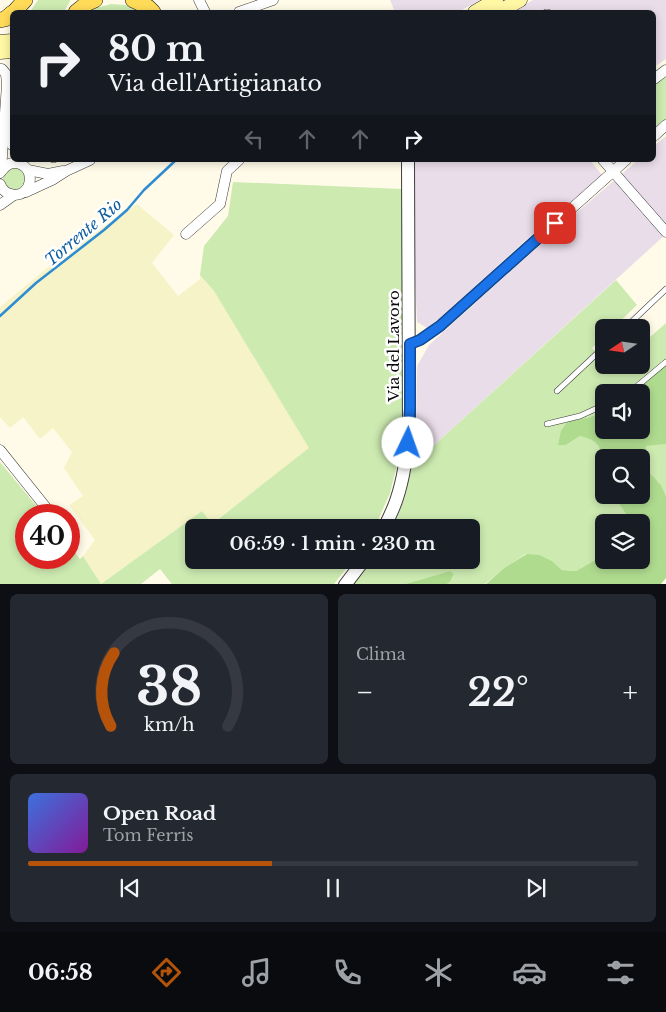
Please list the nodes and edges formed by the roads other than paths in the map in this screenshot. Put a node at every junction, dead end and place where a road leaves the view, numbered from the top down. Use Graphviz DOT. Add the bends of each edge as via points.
graph roads {
  1 [pos="25,0"];
  2 [pos="95,0"];
  3 [pos="133,0"];
  4 [pos="272,0"];
  5 [pos="496,0"];
  6 [pos="520,0"];
  7 [pos="16,10"];
  8 [pos="77,10"];
  9 [pos="151,10"];
  10 [pos="244,10"];
  11 [pos="478,10"];
  12 [pos="502,10"];
  13 [pos="0,69"];
  14 [pos="666,125"];
  15 [pos="656,134"];
  16 [pos="83,162"];
  17 [pos="237,162"];
  18 [pos="408,162"];
  19 [pos="605,162"];
  20 [pos="624,162"];
  21 [pos="23,165"];
  22 [pos="66,171"];
  23 [pos="613,172"];
  24 [pos="1,173"];
  25 [pos="0,184"];
  26 [pos="18,194"];
  27 [pos="0,205"];
  28 [pos="666,232"];
  29 [pos="186,234"];
  30 [pos="666,289"];
  31 [pos="634,319"];
  32 [pos="410,344"];
  33 [pos="595,355"];
  34 [pos="666,362"];
  35 [pos="640,384"];
  36 [pos="557,391"];
  37 [pos="595,409"];
  38 [pos="547,424"];
  39 [pos="0,450"];
  40 [pos="43,504"];
  41 [pos="388,519"];
  42 [pos="357,569"];
  43 [pos="345,584"];
  1 -- 7 [label="main road"];
  2 -- 8 [label="main road"];
  3 -- 9 [label="main road"];
  4 -- 10 [label="street"];
  5 -- 11 [label="main road"];
  6 -- 12 [label="main road"];
  13 -- 24 [label="street" via="6,74 7,84"];
  14 -- 15 [label="street"];
  16 -- 22 [label="street"];
  17 -- 29 [label="street" via="227,172 220,204"];
  18 -- 32 [label="street, Via del Lavoro"];
  19 -- 23 [label="street"];
  20 -- 23 [label="street"];
  21 -- 22 [label="street" via="48,174"];
  21 -- 24 [label="street" via="12,163"];
  21 -- 26 [label="street" via="31,180 27,190"];
  22 -- 26 [label="street"];
  23 -- 28 [label="street"];
  23 -- 32 [label="street" via="440,326"];
  25 -- 26 [label="street" via="5,191"];
  26 -- 27 [label="street"];
  30 -- 31 [label="lane"];
  32 -- 41 [label="street, Via del Lavoro" via="407,454 397,500"];
  33 -- 36 [label="lane"];
  34 -- 35 [label="lane"];
  37 -- 38 [label="lane"];
  39 -- 40 [label="street"];
  42 -- 43 [label="street"];
}
